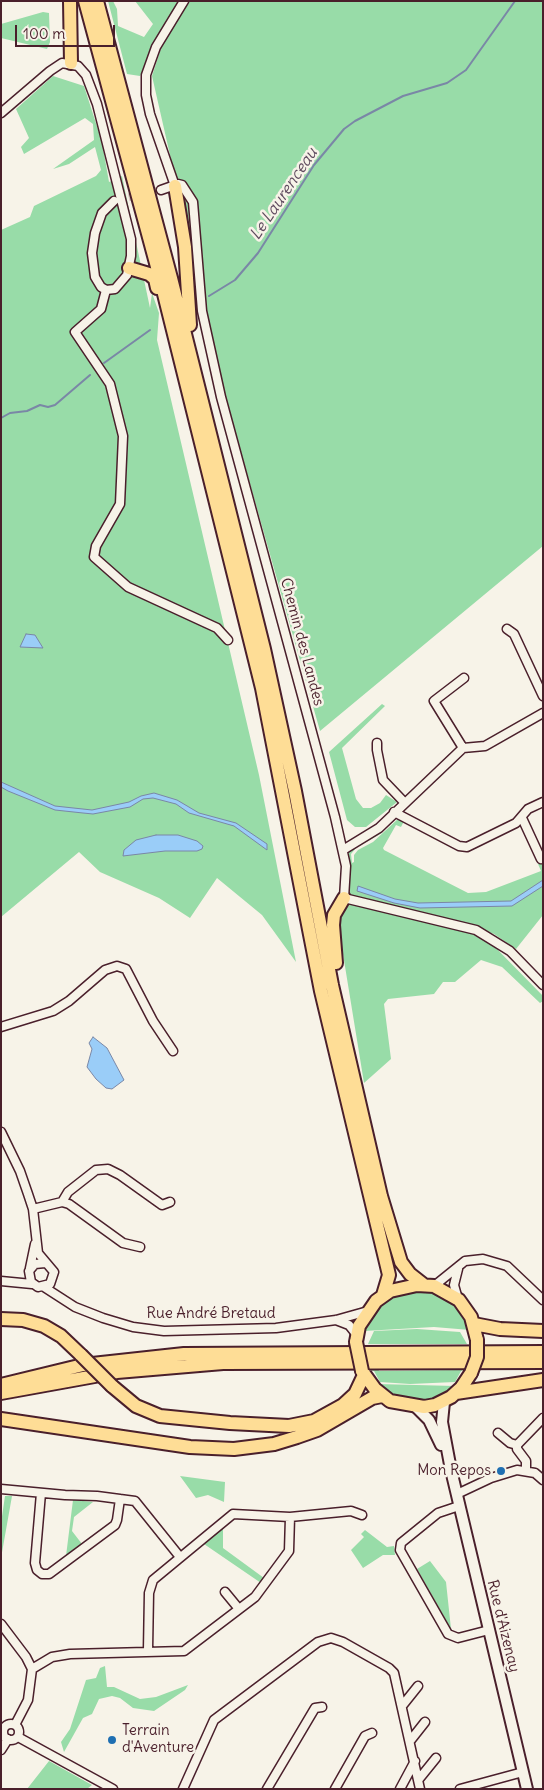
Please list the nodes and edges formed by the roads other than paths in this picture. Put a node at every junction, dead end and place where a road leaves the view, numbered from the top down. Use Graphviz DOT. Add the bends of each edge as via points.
graph roads {
  1 [pos="70,1"];
  2 [pos="85,1"];
  3 [pos="97,1"];
  4 [pos="184,1"];
  5 [pos="71,63"];
  6 [pos="1,113"];
  7 [pos="175,186"];
  8 [pos="161,190"];
  9 [pos="114,201"];
  10 [pos="129,268"];
  11 [pos="106,290"];
  12 [pos="172,323"];
  13 [pos="190,353"];
  14 [pos="507,629"];
  15 [pos="228,640"];
  16 [pos="464,678"];
  17 [pos="543,696"];
  18 [pos="543,713"];
  19 [pos="378,743"];
  20 [pos="463,748"];
  21 [pos="404,802"];
  22 [pos="543,802"];
  23 [pos="394,812"];
  24 [pos="522,818"];
  25 [pos="340,839"];
  26 [pos="356,840"];
  27 [pos="343,850"];
  28 [pos="541,858"];
  29 [pos="344,898"];
  30 [pos="543,985"];
  31 [pos="338,1014"];
  32 [pos="1,1027"];
  33 [pos="173,1051"];
  34 [pos="1,1132"];
  35 [pos="62,1202"];
  36 [pos="170,1202"];
  37 [pos="33,1209"];
  38 [pos="36,1244"];
  39 [pos="140,1247"];
  40 [pos="45,1263"];
  41 [pos="458,1267"];
  42 [pos="30,1270"];
  43 [pos="53,1279"];
  44 [pos="1,1281"];
  45 [pos="14,1283"];
  46 [pos="32,1284"];
  47 [pos="429,1286"];
  48 [pos="44,1288"];
  49 [pos="383,1295"];
  50 [pos="63,1297"];
  51 [pos="459,1300"];
  52 [pos="543,1300"];
  53 [pos="368,1311"];
  54 [pos="1,1320"];
  55 [pos="336,1320"];
  56 [pos="474,1324"];
  57 [pos="543,1331"];
  58 [pos="357,1339"];
  59 [pos="543,1352"];
  60 [pos="543,1362"];
  61 [pos="363,1373"];
  62 [pos="543,1380"];
  63 [pos="1,1385"];
  64 [pos="456,1393"];
  65 [pos="1,1394"];
  66 [pos="382,1396"];
  67 [pos="444,1402"];
  68 [pos="416,1407"];
  69 [pos="543,1418"];
  70 [pos="1,1419"];
  71 [pos="498,1433"];
  72 [pos="518,1445"];
  73 [pos="451,1470"];
  74 [pos="526,1470"];
  75 [pos="543,1480"];
  76 [pos="1,1489"];
  77 [pos="42,1493"];
  78 [pos="457,1494"];
  79 [pos="120,1499"];
  80 [pos="459,1506"];
  81 [pos="362,1515"];
  82 [pos="290,1517"];
  83 [pos="180,1557"];
  84 [pos="225,1592"];
  85 [pos="238,1609"];
  86 [pos="1,1624"];
  87 [pos="489,1630"];
  88 [pos="148,1650"];
  89 [pos="32,1669"];
  90 [pos="418,1686"];
  91 [pos="402,1706"];
  92 [pos="322,1707"];
  93 [pos="425,1722"];
  94 [pos="15,1725"];
  95 [pos="372,1733"];
  96 [pos="18,1736"];
  97 [pos="8,1739"];
  98 [pos="410,1741"];
  99 [pos="1,1750"];
  100 [pos="436,1758"];
  101 [pos="415,1761"];
  102 [pos="523,1772"];
  103 [pos="419,1779"];
  104 [pos="114,1789"];
  105 [pos="183,1789"];
  106 [pos="268,1789"];
  107 [pos="335,1789"];
  108 [pos="400,1789"];
  109 [pos="420,1789"];
  110 [pos="460,1789"];
  111 [pos="528,1789"];
  1 -- 5 [label="highway"];
  2 -- 12 [label="highway"];
  3 -- 13 [label="highway"];
  4 -- 7 [label="street" via="156,47 146,75 150,114"];
  5 -- 6 [label="street" via="62,63 50,71"];
  5 -- 10 [label="street" via="86,75 97,104 129,228"];
  7 -- 8 [label="street"];
  7 -- 13 [label="highway" via="193,343"];
  7 -- 25 [label="street, Chemin des Landes" via="182,185 194,202 200,302 221,397"];
  9 -- 11 [label="street" via="102,214 92,247 94,277"];
  10 -- 11 [label="street" via="119,286"];
  10 -- 12 [label="highway" via="152,276 164,312"];
  11 -- 15 [label="street" via="97,315 75,332 110,384 123,436 120,504 96,546 94,557 128,586 217,628"];
  12 -- 49 [label="highway" via="262,688 321,991 389,1274"];
  13 -- 31 [label="highway" via="274,691"];
  14 -- 17 [label="street" via="514,634"];
  16 -- 20 [label="street" via="434,701"];
  18 -- 20 [label="street" via="485,746"];
  19 -- 21 [label="street" via="383,780"];
  20 -- 21 [label="street"];
  21 -- 23 [label="street"];
  22 -- 24 [label="street" via="528,809"];
  23 -- 24 [label="street" via="459,846 467,847"];
  23 -- 26 [label="street" via="379,828"];
  24 -- 28 [label="street"];
  25 -- 26 [label="street"];
  25 -- 27 [label="street, Chemin des Landes"];
  26 -- 27 [label="street"];
  27 -- 29 [label="street, Chemin des Landes" via="346,871"];
  29 -- 30 [label="street" via="476,930 510,951"];
  29 -- 31 [label="highway" via="334,915 333,925 342,1002"];
  31 -- 47 [label="highway" via="391,1236 405,1268"];
  32 -- 33 [label="street" via="53,1011 106,970 117,966 126,969"];
  34 -- 37 [label="street" via="20,1171"];
  35 -- 36 [label="street" via="68,1192 96,1170 108,1169 162,1205"];
  35 -- 37 [label="street"];
  35 -- 39 [label="street" via="70,1204 115,1238"];
  37 -- 38 [label="street"];
  38 -- 40 [label="street"];
  38 -- 42 [label="street"];
  40 -- 42 [label="street" via="38,1262"];
  40 -- 43 [label="street" via="52,1269"];
  41 -- 47 [label="street"];
  41 -- 51 [label="street" via="454,1285"];
  41 -- 52 [label="street" via="470,1260 500,1263 513,1270"];
  42 -- 45 [label="street"];
  42 -- 46 [label="street" via="28,1277"];
  43 -- 48 [label="street"];
  43 -- 50 [label="street, Rue André Bretaud"];
  44 -- 45 [label="street"];
  45 -- 46 [label="street"];
  46 -- 48 [label="street"];
  47 -- 49 [label="highway" via="402,1287"];
  47 -- 51 [label="highway"];
  48 -- 50 [label="street, Rue André Bretaud"];
  49 -- 53 [label="highway"];
  50 -- 55 [label="street, Rue André Bretaud" via="75,1306 119,1324 164,1331 276,1328"];
  51 -- 56 [label="highway"];
  53 -- 55 [label="street, Rue André Bretaud"];
  53 -- 58 [label="highway"];
  54 -- 61 [label="highway, bridge" via="22,1320 44,1326 61,1336 136,1406 160,1416 284,1426 314,1420 334,1411 355,1394"];
  55 -- 58 [label="street" via="349,1325"];
  56 -- 57 [label="highway"];
  56 -- 64 [label="highway, bridge" via="477,1356 471,1373"];
  58 -- 61 [label="highway, bridge"];
  59 -- 63 [label="highway" via="184,1354 83,1365"];
  60 -- 65 [label="highway" via="223,1363 109,1373"];
  61 -- 66 [label="highway"];
  62 -- 64 [label="highway"];
  64 -- 67 [label="highway"];
  66 -- 68 [label="highway" via="398,1404"];
  66 -- 70 [label="highway" via="372,1398 297,1438 234,1449 190,1447"];
  67 -- 68 [label="highway"];
  67 -- 73 [label="main road, Rue d'Aizenay" via="442,1422"];
  68 -- 73 [label="main road, Rue d'Aizenay" via="432,1425"];
  69 -- 72 [label="street"];
  71 -- 72 [label="street"];
  72 -- 74 [label="street" via="517,1449 526,1461"];
  73 -- 78 [label="main road, Rue d'Aizenay"];
  74 -- 75 [label="street"];
  74 -- 78 [label="street" via="491,1478"];
  76 -- 77 [label="street"];
  77 -- 79 [label="street"];
  77 -- 79 [label="street" via="35,1563 42,1574 49,1574 114,1524 118,1520"];
  78 -- 80 [label="main road, Rue d'Aizenay"];
  79 -- 83 [label="street" via="129,1499 140,1506"];
  80 -- 87 [label="main road, Rue d'Aizenay"];
  80 -- 87 [label="street" via="438,1513 401,1543 400,1550 448,1634 458,1638"];
  81 -- 82 [label="street" via="351,1511"];
  82 -- 83 [label="street" via="233,1514"];
  82 -- 85 [label="street" via="288,1551 255,1597"];
  83 -- 88 [label="street" via="153,1580 149,1594"];
  84 -- 85 [label="street"];
  85 -- 88 [label="street" via="184,1651"];
  86 -- 89 [label="street"];
  87 -- 102 [label="main road, Rue d'Aizenay"];
  88 -- 89 [label="street" via="70,1654 52,1658"];
  89 -- 94 [label="street" via="28,1700"];
  90 -- 91 [label="street"];
  91 -- 98 [label="street"];
  91 -- 105 [label="street" via="394,1673 389,1668 337,1640 331,1638 318,1642 214,1720"];
  92 -- 106 [label="street" via="315,1708"];
  93 -- 98 [label="street"];
  94 -- 96 [label="street"];
  94 -- 97 [label="street" via="4,1728 4,1736"];
  95 -- 107 [label="street" via="365,1736"];
  96 -- 97 [label="street" via="14,1740"];
  96 -- 104 [label="street"];
  97 -- 99 [label="street"];
  98 -- 101 [label="street"];
  100 -- 103 [label="street"];
  101 -- 103 [label="street"];
  101 -- 108 [label="street"];
  102 -- 110 [label="street"];
  102 -- 111 [label="main road, Rue d'Aizenay"];
  103 -- 109 [label="street"];
}
